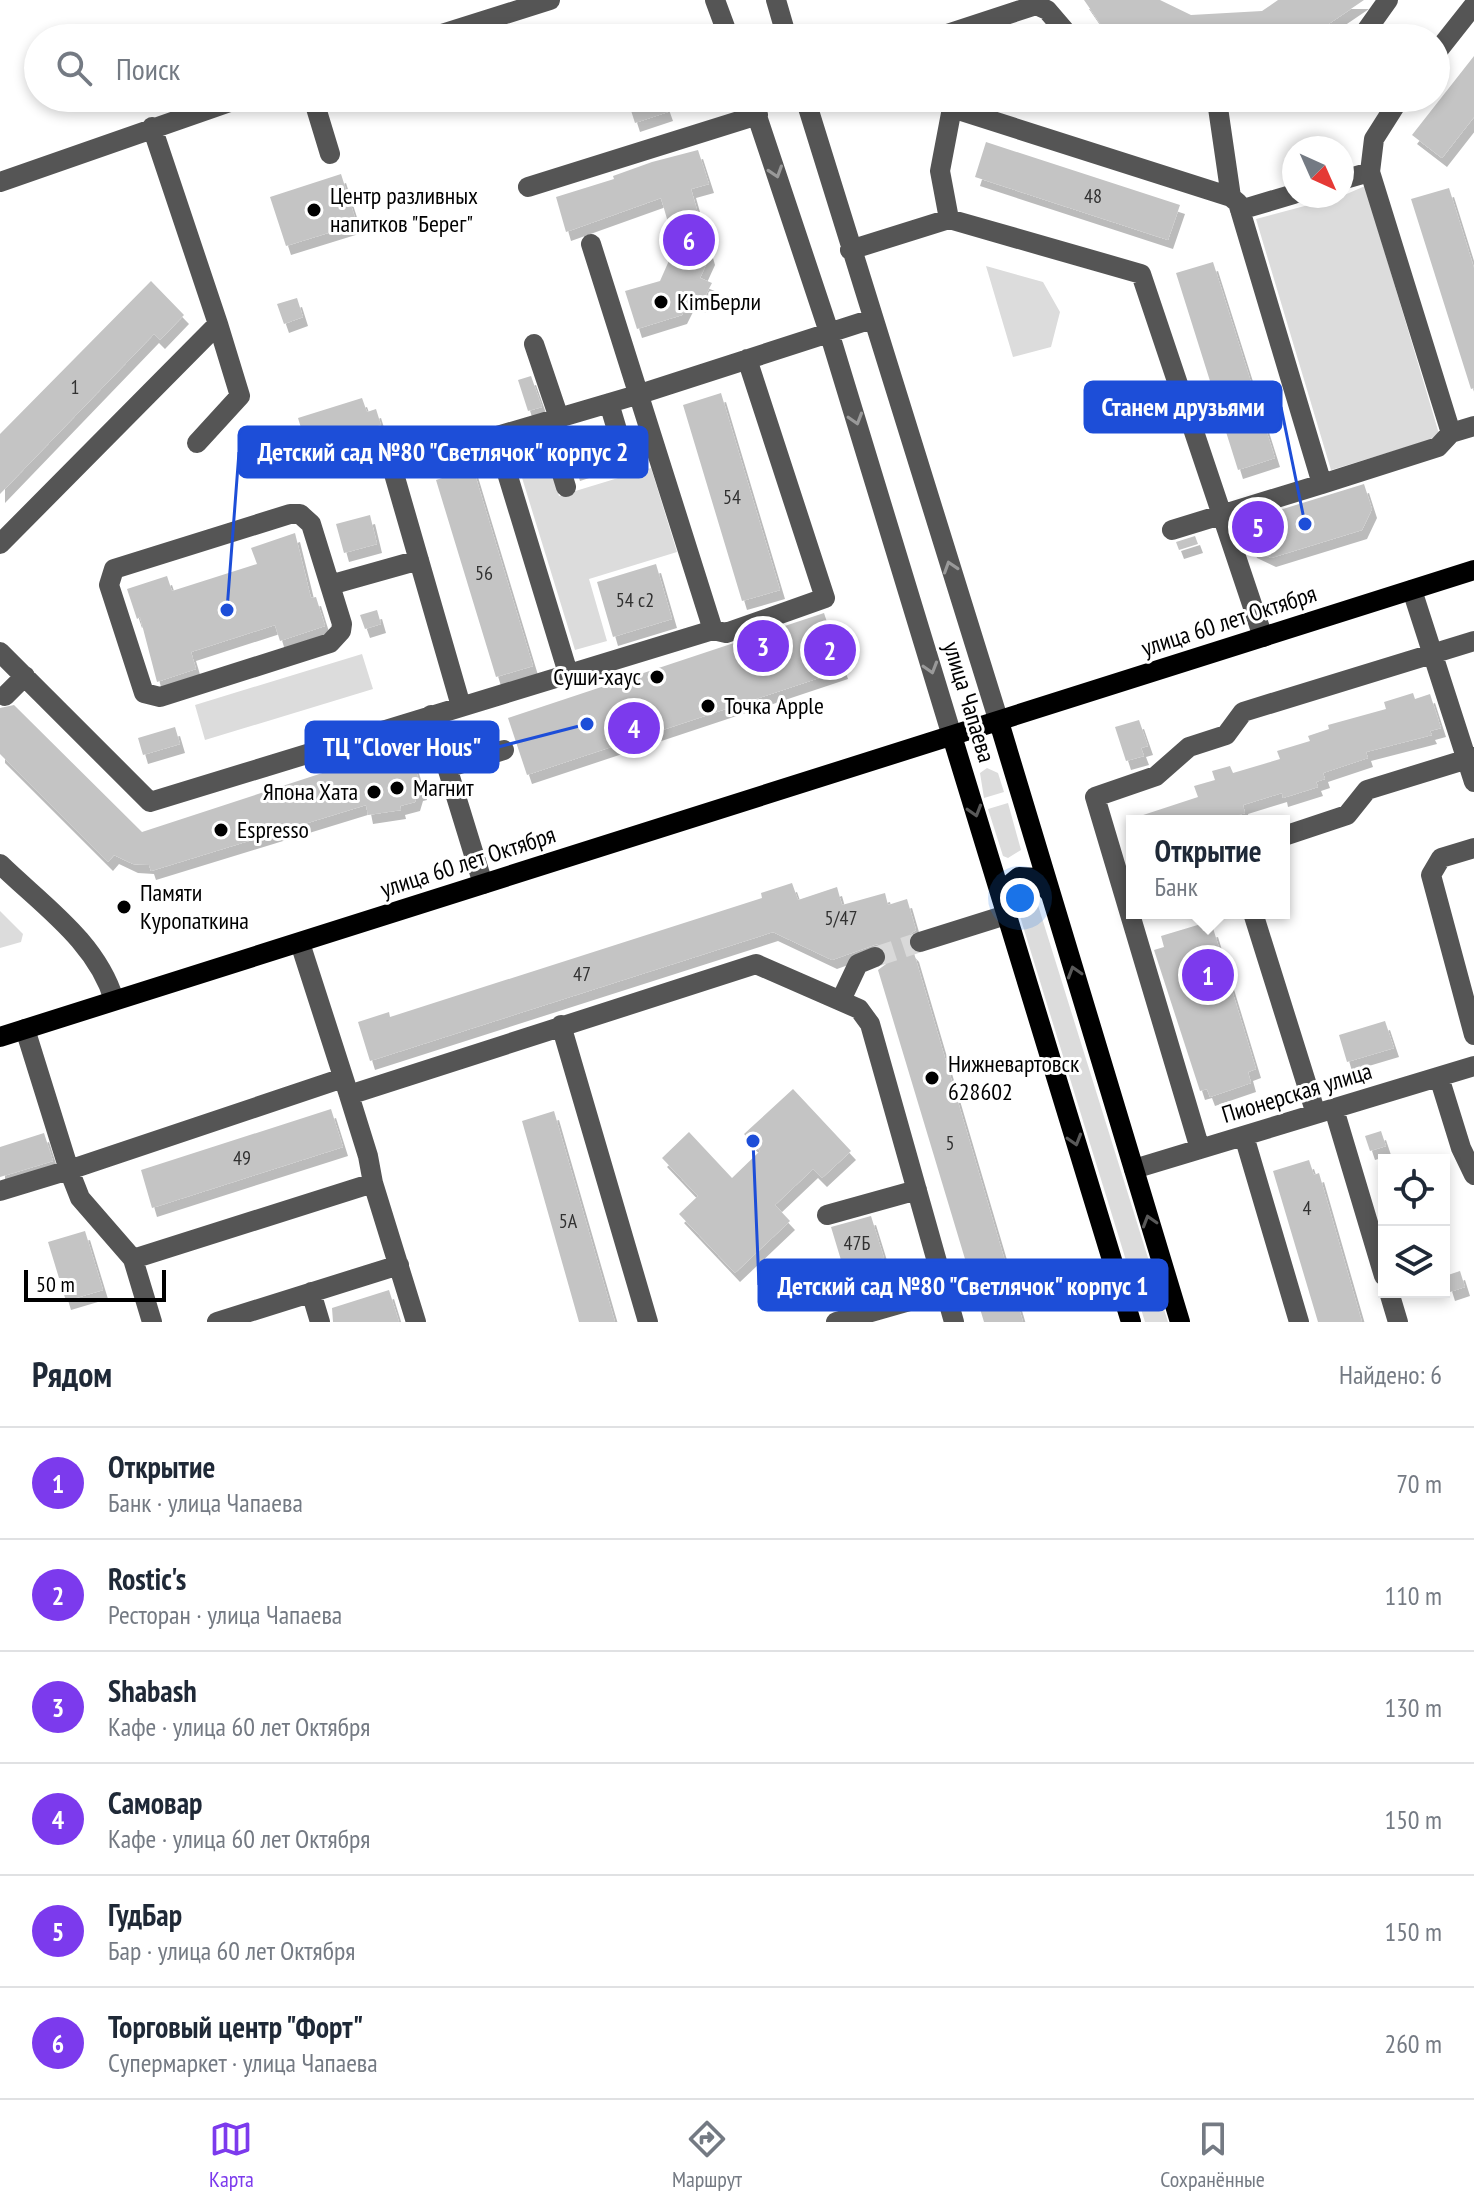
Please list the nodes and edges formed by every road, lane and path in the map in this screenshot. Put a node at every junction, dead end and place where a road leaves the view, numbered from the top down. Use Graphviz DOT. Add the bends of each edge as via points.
graph roads {
  1 [pos="550,0"];
  2 [pos="715,0"];
  3 [pos="776,0"];
  4 [pos="1388,0"];
  5 [pos="1474,5"];
  6 [pos="474,24"];
  7 [pos="724,24"];
  8 [pos="783,24"];
  9 [pos="978,24"];
  10 [pos="1059,24"];
  11 [pos="1371,24"];
  12 [pos="1450,35"];
  13 [pos="198,112"];
  14 [pos="317,112"];
  15 [pos="741,112"];
  16 [pos="757,112"];
  17 [pos="809,112"];
  18 [pos="949,112"];
  19 [pos="976,112"];
  20 [pos="1219,112"];
  21 [pos="1391,112"];
  22 [pos="152,127"];
  23 [pos="330,154"];
  24 [pos="1370,172"];
  25 [pos="1354,177"];
  26 [pos="0,182"];
  27 [pos="528,187"];
  28 [pos="1282,196"];
  29 [pos="1235,203"];
  30 [pos="949,219"];
  31 [pos="591,244"];
  32 [pos="850,250"];
  33 [pos="872,319"];
  34 [pos="218,324"];
  35 [pos="829,332"];
  36 [pos="534,344"];
  37 [pos="747,359"];
  38 [pos="640,394"];
  39 [pos="609,403"];
  40 [pos="552,420"];
  41 [pos="1474,426"];
  42 [pos="1451,433"];
  43 [pos="496,437"];
  44 [pos="197,443"];
  45 [pos="628,467"];
  46 [pos="1322,484"];
  47 [pos="566,487"];
  48 [pos="1222,515"];
  49 [pos="1172,530"];
  50 [pos="0,544"];
  51 [pos="419,560"];
  52 [pos="1474,570"];
  53 [pos="330,585"];
  54 [pos="1412,590"];
  55 [pos="713,630"];
  56 [pos="1263,637"];
  57 [pos="1474,641"];
  58 [pos="0,652"];
  59 [pos="1433,654"];
  60 [pos="568,673"];
  61 [pos="25,676"];
  62 [pos="5,696"];
  63 [pos="461,706"];
  64 [pos="431,715"];
  65 [pos="999,722"];
  66 [pos="952,736"];
  67 [pos="504,750"];
  68 [pos="1470,758"];
  69 [pos="447,768"];
  70 [pos="1474,782"];
  71 [pos="1290,834"];
  72 [pos="1474,848"];
  73 [pos="0,864"];
  74 [pos="483,884"];
  75 [pos="1050,893"];
  76 [pos="1126,901"];
  77 [pos="1005,910"];
  78 [pos="1131,919"];
  79 [pos="1255,919"];
  80 [pos="920,942"];
  81 [pos="300,943"];
  82 [pos="875,957"];
  83 [pos="114,1000"];
  84 [pos="841,1000"];
  85 [pos="561,1025"];
  86 [pos="25,1029"];
  87 [pos="1474,1035"];
  88 [pos="0,1037"];
  89 [pos="1474,1066"];
  90 [pos="1439,1077"];
  91 [pos="346,1086"];
  92 [pos="1325,1112"];
  93 [pos="1244,1136"];
  94 [pos="1200,1149"];
  95 [pos="1134,1169"];
  96 [pos="69,1170"];
  97 [pos="1473,1171"];
  98 [pos="373,1183"];
  99 [pos="917,1190"];
  100 [pos="0,1191"];
  101 [pos="827,1215"];
  102 [pos="133,1259"];
  103 [pos="1378,1259"];
  104 [pos="399,1265"];
  105 [pos="945,1291"];
  106 [pos="311,1292"];
  107 [pos="1391,1298"];
  108 [pos="152,1322"];
  109 [pos="217,1322"];
  110 [pos="320,1322"];
  111 [pos="416,1322"];
  112 [pos="648,1322"];
  113 [pos="836,1322"];
  114 [pos="954,1322"];
  115 [pos="1131,1322"];
  116 [pos="1180,1322"];
  117 [pos="1299,1322"];
  118 [pos="1398,1322"];
  1 -- 6 [label="street"];
  2 -- 7 [label="street"];
  3 -- 8 [label="street"];
  4 -- 11 [label="street"];
  5 -- 12 [label="street"];
  9 -- 10 [label="street" via="1036,5"];
  13 -- 22 [label="street"];
  14 -- 23 [label="street"];
  15 -- 27 [label="street"];
  16 -- 35 [label="street, улица Чапаева, one-way"];
  17 -- 32 [label="street, улица Чапаева"];
  18 -- 30 [label="street" via="940,171"];
  19 -- 29 [label="street"];
  20 -- 29 [label="street"];
  21 -- 24 [label="street" via="1374,139"];
  22 -- 26 [label="street"];
  22 -- 34 [label="street"];
  24 -- 25 [label="street"];
  24 -- 42 [label="street"];
  28 -- 29 [label="street"];
  29 -- 46 [label="street"];
  30 -- 32 [label="street"];
  30 -- 48 [label="street" via="1141,274"];
  31 -- 38 [label="street"];
  32 -- 33 [label="street, улица Чапаева"];
  33 -- 35 [label="street"];
  65 -- 33 [label="street, улица Чапаева, one-way"];
  34 -- 44 [label="street" via="240,396"];
  34 -- 50 [label="street"];
  35 -- 37 [label="street"];
  35 -- 66 [label="street, улица Чапаева, one-way"];
  36 -- 40 [label="street"];
  37 -- 38 [label="street"];
  37 -- 55 [label="street" via="825,598 726,633"];
  38 -- 39 [label="street"];
  38 -- 55 [label="street"];
  39 -- 40 [label="street"];
  39 -- 45 [label="street"];
  40 -- 43 [label="street"];
  40 -- 47 [label="street"];
  41 -- 42 [label="street"];
  42 -- 46 [label="street" via="1438,447"];
  43 -- 51 [label="street" via="392,467"];
  43 -- 60 [label="street"];
  46 -- 48 [label="street"];
  48 -- 49 [label="street"];
  48 -- 56 [label="street"];
  51 -- 53 [label="street"];
  51 -- 63 [label="street"];
  52 -- 54 [label="main road, улица 60 лет Октября"];
  53 -- 53 [label="street" via="342,624 330,643 151,698 138,686 109,585 114,569 124,564 300,514 311,524"];
  54 -- 56 [label="main road, улица 60 лет Октября"];
  54 -- 59 [label="street"];
  55 -- 60 [label="street"];
  56 -- 65 [label="main road, улица 60 лет Октября"];
  57 -- 59 [label="street"];
  58 -- 61 [label="street"];
  59 -- 68 [label="street"];
  59 -- 76 [label="street" via="1243,712 1226,735 1189,747 1156,776 1095,797"];
  60 -- 63 [label="street"];
  61 -- 62 [label="street"];
  61 -- 64 [label="street" via="150,802"];
  63 -- 64 [label="street"];
  64 -- 69 [label="street"];
  65 -- 66 [label="main road, улица 60 лет Октября"];
  65 -- 75 [label="main road, улица Чапаева"];
  66 -- 74 [label="main road, улица 60 лет Октября"];
  66 -- 77 [label="main road, улица Чапаева, one-way"];
  67 -- 69 [label="street"];
  68 -- 70 [label="street"];
  68 -- 71 [label="street" via="1367,790 1347,815"];
  69 -- 74 [label="street"];
  72 -- 87 [label="street" via="1441,858 1431,884"];
  73 -- 83 [label="street" via="92,953"];
  74 -- 81 [label="main road, улица 60 лет Октября"];
  75 -- 77 [label="main road" via="1038,878 1019,877 1008,886"];
  95 -- 75 [label="main road, улица Чапаева, one-way"];
  77 -- 80 [label="street"];
  77 -- 115 [label="main road, улица Чапаева, one-way"];
  78 -- 94 [label="street"];
  79 -- 92 [label="street"];
  81 -- 83 [label="main road, улица 60 лет Октября"];
  81 -- 91 [label="street"];
  82 -- 84 [label="street" via="858,964"];
  83 -- 86 [label="main road, улица 60 лет Октября"];
  84 -- 85 [label="street" via="756,964"];
  84 -- 99 [label="street" via="866,1015 870,1024"];
  85 -- 91 [label="street"];
  85 -- 112 [label="street"];
  86 -- 88 [label="main road, улица 60 лет Октября"];
  86 -- 96 [label="street"];
  89 -- 90 [label="street, Пионерская улица"];
  90 -- 92 [label="street, Пионерская улица"];
  90 -- 97 [label="street"];
  91 -- 96 [label="street"];
  91 -- 98 [label="street"];
  92 -- 93 [label="street, Пионерская улица"];
  92 -- 103 [label="street"];
  93 -- 94 [label="street, Пионерская улица"];
  93 -- 117 [label="street"];
  94 -- 95 [label="street, Пионерская улица"];
  116 -- 95 [label="main road, улица Чапаева, one-way"];
  96 -- 100 [label="street"];
  96 -- 102 [label="street" via="80,1198"];
  98 -- 102 [label="street"];
  98 -- 104 [label="street"];
  99 -- 101 [label="street"];
  99 -- 105 [label="street"];
  102 -- 108 [label="street"];
  104 -- 106 [label="street"];
  104 -- 111 [label="street"];
  105 -- 113 [label="street"];
  105 -- 114 [label="street"];
  106 -- 109 [label="street"];
  106 -- 110 [label="street"];
  107 -- 118 [label="street"];
}
